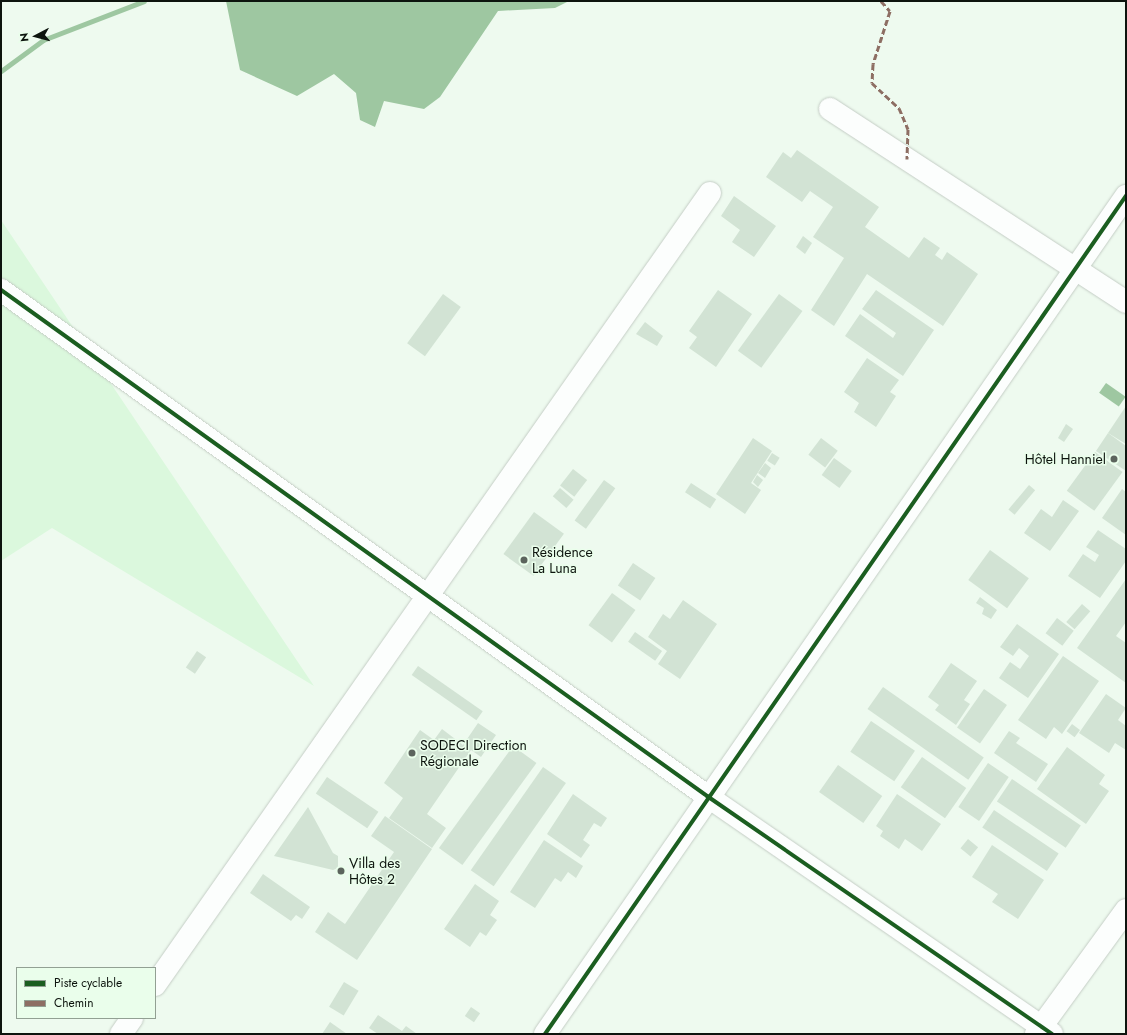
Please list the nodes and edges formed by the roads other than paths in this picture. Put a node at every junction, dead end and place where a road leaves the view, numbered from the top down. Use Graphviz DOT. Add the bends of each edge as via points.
graph roads {
  1 [pos="830,109"];
  2 [pos="710,193"];
  3 [pos="1126,196"];
  4 [pos="1074,268"];
  5 [pos="1,290"];
  6 [pos="1126,302"];
  7 [pos="426,593"];
  8 [pos="707,796"];
  9 [pos="1126,910"];
  10 [pos="156,984"];
  11 [pos="131,1019"];
  12 [pos="1043,1031"];
  13 [pos="121,1034"];
  14 [pos="545,1034"];
  1 -- 4 [label="street"];
  2 -- 7 [label="street"];
  3 -- 4 [label="street"];
  4 -- 6 [label="street"];
  4 -- 8 [label="street"];
  5 -- 7 [label="street"];
  7 -- 8 [label="street"];
  7 -- 10 [label="street"];
  8 -- 12 [label="street"];
  8 -- 14 [label="street"];
  9 -- 12 [label="street"];
  11 -- 13 [label="street"];
}
